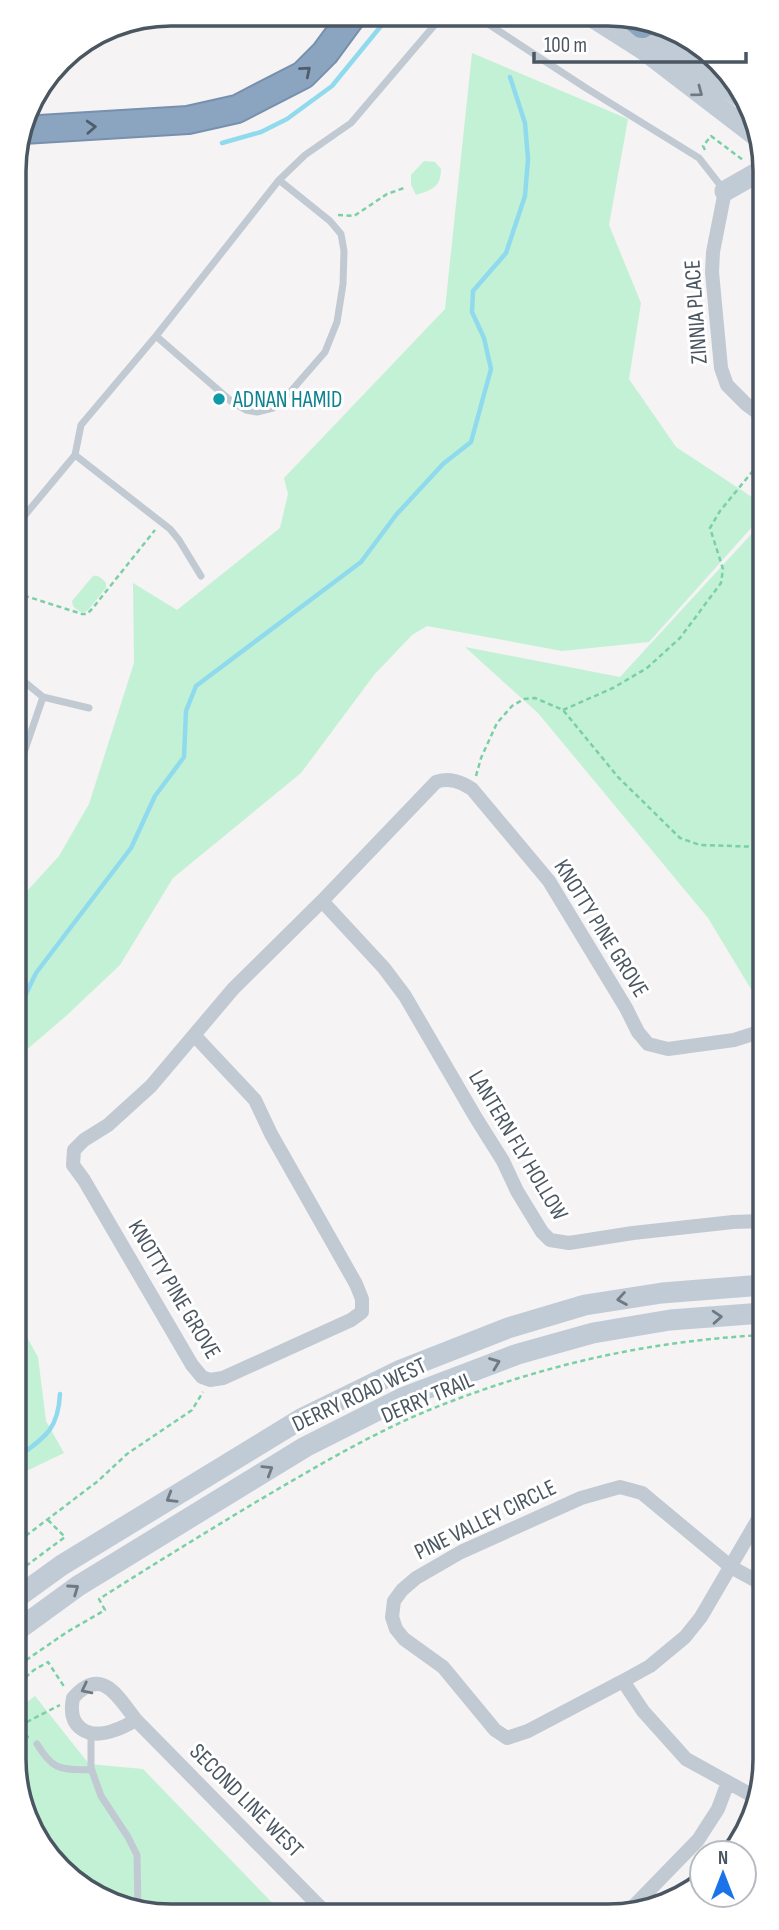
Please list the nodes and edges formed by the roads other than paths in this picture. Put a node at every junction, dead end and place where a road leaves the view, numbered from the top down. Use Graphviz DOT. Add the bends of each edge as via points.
graph roads {
  1 [pos="433,26"];
  2 [pos="492,26"];
  3 [pos="344,27"];
  4 [pos="645,31"];
  5 [pos="646,32"];
  6 [pos="725,86"];
  7 [pos="745,125"];
  8 [pos="32,130"];
  9 [pos="753,175"];
  10 [pos="279,180"];
  11 [pos="725,191"];
  12 [pos="156,336"];
  13 [pos="753,409"];
  14 [pos="75,455"];
  15 [pos="27,513"];
  16 [pos="201,576"];
  17 [pos="27,683"];
  18 [pos="43,696"];
  19 [pos="89,708"];
  20 [pos="27,744"];
  21 [pos="322,901"];
  22 [pos="752,1034"];
  23 [pos="194,1035"];
  24 [pos="752,1221"];
  25 [pos="752,1286"];
  26 [pos="752,1314"];
  27 [pos="752,1529"];
  28 [pos="731,1567"];
  29 [pos="752,1579"];
  30 [pos="26,1591"];
  31 [pos="26,1624"];
  32 [pos="623,1681"];
  33 [pos="136,1720"];
  34 [pos="91,1733"];
  35 [pos="37,1744"];
  36 [pos="92,1770"];
  37 [pos="729,1782"];
  38 [pos="748,1793"];
  39 [pos="138,1900"];
  40 [pos="640,1900"];
  41 [pos="317,1904"];
  1 -- 10 [label="lane" via="351,123"];
  2 -- 11 [label="lane" via="699,158"];
  8 -- 3 [label="highway, one-way" via="188,120 237,109 303,75"];
  4 -- 7 [label="main road, one-way"];
  5 -- 6 [label="main road"];
  9 -- 11 [label="main road"];
  10 -- 12 [label="lane"];
  10 -- 12 [label="lane" via="341,234 343,284 337,322 325,352 273,408 257,412 232,402"];
  11 -- 13 [label="street, ZINNIA PLACE" via="712,272 721,368 727,385"];
  12 -- 14 [label="lane" via="81,425"];
  14 -- 15 [label="lane"];
  14 -- 16 [label="lane" via="179,540"];
  17 -- 18 [label="lane"];
  18 -- 19 [label="lane"];
  18 -- 20 [label="lane"];
  21 -- 22 [label="street, KNOTTY PINE GROVE" via="436,782 454,781 472,789 549,881 648,1044 668,1049"];
  21 -- 23 [label="street, KNOTTY PINE GROVE" via="233,989"];
  21 -- 24 [label="street, LANTERN FLY HOLLOW" via="405,996 550,1240 569,1243"];
  23 -- 23 [label="street, KNOTTY PINE GROVE" via="137,1100 74,1150 74,1165 191,1364 210,1380 351,1320 362,1312 362,1299 255,1100"];
  25 -- 30 [label="main road, DERRY ROAD WEST, one-way" via="585,1305 508,1328 401,1370 300,1419"];
  31 -- 26 [label="main road, DERRY ROAD WEST, one-way" via="78,1586 305,1447 402,1398 518,1354 593,1333 670,1320"];
  27 -- 28 [label="street"];
  28 -- 29 [label="street"];
  28 -- 32 [label="street, PINE VALLEY CIRCLE" via="685,1637"];
  28 -- 32 [label="street, PINE VALLEY CIRCLE" via="642,1493 620,1487 581,1498 461,1552 416,1578 394,1601 392,1617 404,1639 443,1667 495,1730 507,1738"];
  32 -- 37 [label="street" via="643,1712 686,1759"];
  33 -- 34 [label="street" via="113,1731"];
  33 -- 34 [label="street, SECOND LINE WEST, one-way" via="107,1685 87,1686 73,1698 71,1714 81,1729"];
  33 -- 41 [label="street, SECOND LINE WEST"];
  34 -- 36 [label="lane"];
  35 -- 36 [label="lane" via="49,1763 61,1769"];
  36 -- 39 [label="lane" via="101,1796 137,1855"];
  37 -- 38 [label="street"];
  37 -- 40 [label="street" via="698,1840"];
}
